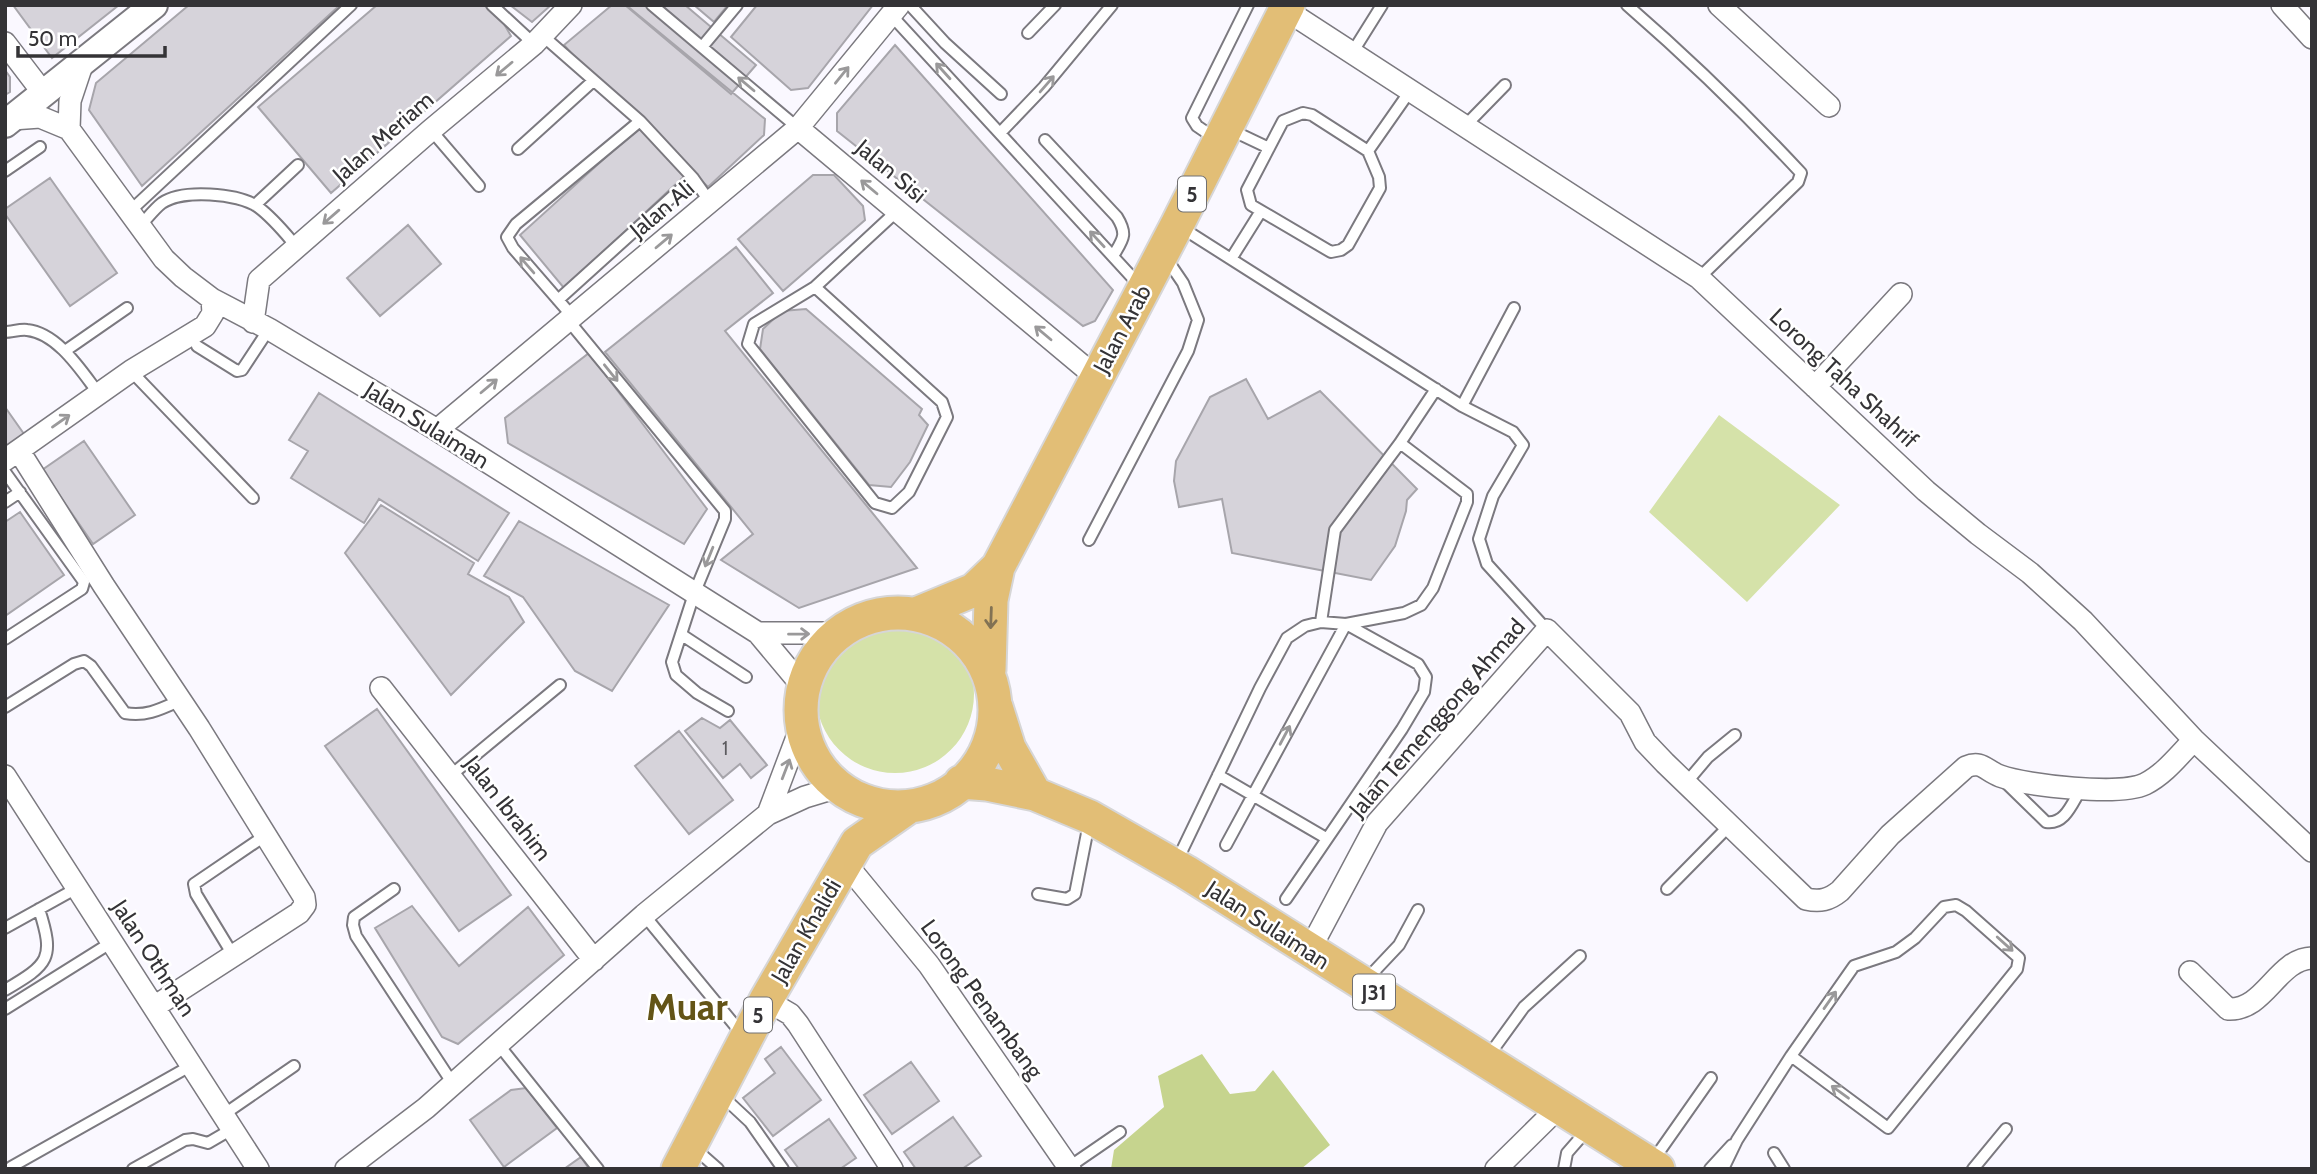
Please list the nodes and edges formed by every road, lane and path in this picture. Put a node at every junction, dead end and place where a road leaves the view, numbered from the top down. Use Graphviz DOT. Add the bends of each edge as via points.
graph roads {
  1 [pos="154,5"];
  2 [pos="351,5"];
  3 [pos="492,5"];
  4 [pos="571,5"];
  5 [pos="652,5"];
  6 [pos="737,5"];
  7 [pos="1055,5"];
  8 [pos="1112,5"];
  9 [pos="1248,5"];
  10 [pos="1382,5"];
  11 [pos="1627,5"];
  12 [pos="1720,5"];
  13 [pos="2281,5"];
  14 [pos="900,8"];
  15 [pos="1287,8"];
  16 [pos="1028,33"];
  17 [pos="2312,38"];
  18 [pos="539,40"];
  19 [pos="5,43"];
  20 [pos="702,47"];
  21 [pos="1352,53"];
  22 [pos="82,65"];
  23 [pos="593,81"];
  24 [pos="1505,85"];
  25 [pos="1410,91"];
  26 [pos="44,94"];
  27 [pos="1001,94"];
  28 [pos="1829,106"];
  29 [pos="9,121"];
  30 [pos="640,121"];
  31 [pos="1464,127"];
  32 [pos="798,128"];
  33 [pos="69,129"];
  34 [pos="430,130"];
  35 [pos="1000,133"];
  36 [pos="1223,134"];
  37 [pos="1045,140"];
  38 [pos="40,147"];
  39 [pos="1269,148"];
  40 [pos="518,149"];
  41 [pos="1368,151"];
  42 [pos="298,166"];
  43 [pos="5,171"];
  44 [pos="693,178"];
  45 [pos="480,186"];
  46 [pos="710,202"];
  47 [pos="255,205"];
  48 [pos="897,211"];
  49 [pos="1261,211"];
  50 [pos="134,220"];
  51 [pos="1170,239"];
  52 [pos="296,247"];
  53 [pos="1113,256"];
  54 [pos="1231,259"];
  55 [pos="1699,278"];
  56 [pos="815,287"];
  57 [pos="1143,289"];
  58 [pos="1901,294"];
  59 [pos="212,299"];
  60 [pos="558,300"];
  61 [pos="127,308"];
  62 [pos="1514,309"];
  63 [pos="570,318"];
  64 [pos="261,326"];
  65 [pos="5,332"];
  66 [pos="197,346"];
  67 [pos="65,351"];
  68 [pos="131,372"];
  69 [pos="1096,377"];
  70 [pos="1815,387"];
  71 [pos="1436,389"];
  72 [pos="99,394"];
  73 [pos="1462,406"];
  74 [pos="437,430"];
  75 [pos="1400,443"];
  76 [pos="12,455"];
  77 [pos="5,472"];
  78 [pos="20,492"];
  79 [pos="253,498"];
  80 [pos="5,502"];
  81 [pos="1089,540"];
  82 [pos="998,566"];
  83 [pos="694,594"];
  84 [pos="916,614"];
  85 [pos="1321,622"];
  86 [pos="1346,624"];
  87 [pos="1547,630"];
  88 [pos="758,633"];
  89 [pos="841,633"];
  90 [pos="682,635"];
  91 [pos="5,639"];
  92 [pos="746,677"];
  93 [pos="991,683"];
  94 [pos="560,685"];
  95 [pos="381,688"];
  96 [pos="804,688"];
  97 [pos="181,700"];
  98 [pos="5,707"];
  99 [pos="728,711"];
  100 [pos="802,724"];
  101 [pos="1735,734"];
  102 [pos="2194,740"];
  103 [pos="5,775"];
  104 [pos="1218,775"];
  105 [pos="450,776"];
  106 [pos="1998,776"];
  107 [pos="961,782"];
  108 [pos="1686,783"];
  109 [pos="2081,788"];
  110 [pos="843,790"];
  111 [pos="1035,794"];
  112 [pos="1253,795"];
  113 [pos="906,808"];
  114 [pos="768,814"];
  115 [pos="1090,817"];
  116 [pos="1728,826"];
  117 [pos="266,835"];
  118 [pos="1326,838"];
  119 [pos="1226,845"];
  120 [pos="2312,851"];
  121 [pos="851,854"];
  122 [pos="1175,866"];
  123 [pos="77,888"];
  124 [pos="394,889"];
  125 [pos="1667,889"];
  126 [pos="1038,894"];
  127 [pos="1286,899"];
  128 [pos="39,909"];
  129 [pos="1418,910"];
  130 [pos="644,915"];
  131 [pos="5,928"];
  132 [pos="112,942"];
  133 [pos="1308,951"];
  134 [pos="233,955"];
  135 [pos="1580,956"];
  136 [pos="2312,958"];
  137 [pos="594,960"];
  138 [pos="2190,972"];
  139 [pos="1362,985"];
  140 [pos="5,990"];
  141 [pos="766,1000"];
  142 [pos="154,1007"];
  143 [pos="5,1009"];
  144 [pos="746,1039"];
  145 [pos="498,1044"];
  146 [pos="1791,1056"];
  147 [pos="1486,1060"];
  148 [pos="191,1065"];
  149 [pos="294,1066"];
  150 [pos="1710,1078"];
  151 [pos="453,1084"];
  152 [pos="718,1092"];
  153 [pos="1559,1107"];
  154 [pos="228,1122"];
  155 [pos="1590,1127"];
  156 [pos="2006,1129"];
  157 [pos="1120,1132"];
  158 [pos="1737,1140"];
  159 [pos="1774,1153"];
  160 [pos="684,1157"];
  161 [pos="1654,1166"];
  162 [pos="11,1167"];
  163 [pos="1070,1168"];
  164 [pos="133,1169"];
  165 [pos="258,1169"];
  166 [pos="346,1169"];
  167 [pos="598,1169"];
  168 [pos="718,1169"];
  169 [pos="783,1169"];
  170 [pos="892,1169"];
  171 [pos="1496,1169"];
  172 [pos="1564,1169"];
  173 [pos="1710,1169"];
  174 [pos="1723,1169"];
  175 [pos="1784,1169"];
  176 [pos="1973,1169"];
  1 -- 22 [label="street"];
  2 -- 50 [label="lane"];
  3 -- 18 [label="lane"];
  4 -- 18 [label="street, Jalan Meriam"];
  5 -- 20 [label="lane, Jalan Sisi"];
  6 -- 20 [label="lane"];
  7 -- 16 [label="lane"];
  35 -- 8 [label="lane, one-way"];
  9 -- 36 [label="lane" via="1192,118 1197,126"];
  10 -- 21 [label="lane"];
  11 -- 55 [label="lane" via="1801,173"];
  12 -- 28 [label="street"];
  13 -- 17 [label="street"];
  14 -- 27 [label="lane"];
  32 -- 14 [label="street, Jalan Ali, one-way"];
  35 -- 14 [label="lane, one-way"];
  15 -- 21 [label="street, Lorong Taha Shahrif"];
  15 -- 36 [label="main road, Jalan Arab / 5"];
  18 -- 23 [label="lane"];
  18 -- 34 [label="street, Jalan Meriam, one-way"];
  19 -- 26 [label="street"];
  32 -- 20 [label="lane, Jalan Sisi, one-way"];
  21 -- 25 [label="street, Lorong Taha Shahrif"];
  22 -- 26 [label="street"];
  22 -- 33 [label="street" via="70,101"];
  23 -- 30 [label="lane"];
  23 -- 40 [label="lane"];
  24 -- 31 [label="lane"];
  25 -- 31 [label="street, Lorong Taha Shahrif"];
  25 -- 41 [label="lane"];
  26 -- 29 [label="street"];
  29 -- 33 [label="street" via="40,117"];
  30 -- 44 [label="lane"];
  60 -- 30 [label="lane, one-way" via="507,237 516,224"];
  31 -- 55 [label="street, Lorong Taha Shahrif"];
  32 -- 46 [label="street, Jalan Ali"];
  48 -- 32 [label="street, Jalan Sisi, one-way"];
  33 -- 50 [label="street, Jalan Sulaiman"];
  34 -- 45 [label="lane"];
  34 -- 52 [label="street, Jalan Meriam, one-way"];
  53 -- 35 [label="lane, one-way"];
  36 -- 39 [label="lane"];
  36 -- 51 [label="main road, Jalan Arab / 5"];
  37 -- 53 [label="lane" via="1117,217 1124,239"];
  38 -- 43 [label="lane"];
  39 -- 41 [label="lane" via="1283,121 1303,113"];
  39 -- 49 [label="lane" via="1247,190 1251,205"];
  41 -- 49 [label="lane" via="1380,188 1341,250 1331,251"];
  42 -- 47 [label="lane"];
  44 -- 46 [label="lane"];
  44 -- 60 [label="lane"];
  63 -- 46 [label="street, Jalan Ali, one-way"];
  47 -- 50 [label="lane" via="241,199 185,193"];
  47 -- 52 [label="lane"];
  48 -- 56 [label="lane"];
  69 -- 48 [label="street, Jalan Sisi, one-way"];
  49 -- 54 [label="lane"];
  50 -- 59 [label="street, Jalan Sulaiman" via="164,258"];
  51 -- 54 [label="lane"];
  51 -- 57 [label="main road, Jalan Arab / 5"];
  51 -- 81 [label="lane" via="1198,320 1188,351"];
  52 -- 64 [label="street, Jalan Meriam" via="259,280"];
  53 -- 57 [label="lane"];
  54 -- 71 [label="lane"];
  55 -- 70 [label="street, Lorong Taha Shahrif"];
  56 -- 56 [label="lane" via="754,324 748,344 875,503 892,508 909,492 947,416 945,409"];
  57 -- 69 [label="main road, Jalan Arab / 5"];
  58 -- 70 [label="street"];
  59 -- 64 [label="street, Jalan Sulaiman"];
  59 -- 68 [label="street" via="213,313 205,326"];
  60 -- 63 [label="lane"];
  61 -- 67 [label="lane"];
  62 -- 73 [label="lane"];
  74 -- 63 [label="street, Jalan Ali, one-way"];
  63 -- 83 [label="lane, one-way" via="725,511"];
  64 -- 66 [label="lane" via="242,370"];
  64 -- 74 [label="street, Jalan Sulaiman"];
  65 -- 67 [label="lane" via="28,330"];
  67 -- 72 [label="lane"];
  68 -- 72 [label="street"];
  68 -- 79 [label="lane"];
  69 -- 82 [label="main road, Jalan Arab / 5"];
  70 -- 102 [label="street, Lorong Taha Shahrif" via="1926,491 2083,621"];
  71 -- 73 [label="lane"];
  71 -- 75 [label="lane"];
  76 -- 72 [label="street, one-way"];
  73 -- 87 [label="lane" via="1513,432 1523,445 1493,496 1479,539 1487,564"];
  74 -- 83 [label="street, Jalan Sulaiman"];
  75 -- 85 [label="lane" via="1335,530"];
  75 -- 86 [label="lane" via="1467,494 1467,502 1433,588 1421,605 1404,614"];
  76 -- 97 [label="street"];
  77 -- 78 [label="lane"];
  78 -- 80 [label="lane"];
  78 -- 91 [label="lane" via="84,582 82,589"];
  82 -- 84 [label="main road, Jalan Arab / 5" via="974,590"];
  82 -- 93 [label="main road, 5, one-way" via="991,600"];
  83 -- 88 [label="street, Jalan Sulaiman"];
  83 -- 90 [label="lane"];
  84 -- 89 [label="main road" via="890,613"];
  84 -- 93 [label="main road" via="960,633 977,650"];
  85 -- 86 [label="lane"];
  85 -- 104 [label="lane" via="1287,638"];
  112 -- 86 [label="lane, one-way"];
  86 -- 118 [label="lane" via="1418,664 1426,677 1424,692 1402,729"];
  87 -- 108 [label="street, Jalan Temenggong Ahmad" via="1630,713 1645,742"];
  87 -- 133 [label="street, Jalan Temenggong Ahmad" via="1377,823"];
  88 -- 89 [label="street, one-way"];
  88 -- 96 [label="street"];
  89 -- 96 [label="main road" via="824,648"];
  90 -- 92 [label="lane"];
  90 -- 99 [label="lane" via="672,662 676,675"];
  93 -- 107 [label="main road, 5" via="994,719 989,742"];
  93 -- 111 [label="main road" via="999,722"];
  94 -- 105 [label="lane"];
  95 -- 105 [label="street, Jalan Ibrahim"];
  96 -- 100 [label="main road"];
  97 -- 98 [label="lane" via="138,716 124,713 84,661"];
  97 -- 117 [label="street"];
  100 -- 110 [label="main road" via="821,769"];
  114 -- 100 [label="street, one-way"];
  101 -- 108 [label="lane"];
  102 -- 109 [label="street, Jalan Temenggong Ahmad" via="2142,786"];
  102 -- 120 [label="street, Lorong Taha Shahrif"];
  103 -- 123 [label="street, Jalan Othman"];
  104 -- 112 [label="lane"];
  104 -- 122 [label="lane"];
  105 -- 137 [label="street, Jalan Ibrahim"];
  106 -- 109 [label="street, Jalan Temenggong Ahmad"];
  106 -- 109 [label="lane" via="2046,822 2061,821"];
  106 -- 116 [label="street, Jalan Temenggong Ahmad" via="1982,764 1966,767 1891,835 1840,891 1819,901 1806,899"];
  107 -- 111 [label="main road, J31"];
  107 -- 113 [label="main road, 5" via="944,794"];
  108 -- 116 [label="street, Jalan Temenggong Ahmad"];
  110 -- 113 [label="main road" via="876,806"];
  110 -- 114 [label="street" via="805,797"];
  110 -- 121 [label="main road" via="853,803"];
  111 -- 115 [label="main road, Jalan Sulaiman / J31"];
  112 -- 118 [label="lane"];
  112 -- 119 [label="lane"];
  113 -- 121 [label="main road, 5"];
  114 -- 130 [label="street"];
  115 -- 122 [label="main road, Jalan Sulaiman / J31"];
  115 -- 126 [label="lane" via="1075,894 1067,899"];
  116 -- 125 [label="lane"];
  117 -- 134 [label="lane" via="194,884"];
  117 -- 134 [label="street" via="305,905"];
  118 -- 127 [label="lane"];
  121 -- 141 [label="main road, Jalan Khalidi / 5"];
  121 -- 163 [label="street, Lorong Penambang"];
  122 -- 133 [label="main road, Jalan Sulaiman / J31"];
  123 -- 128 [label="lane"];
  123 -- 132 [label="street, Jalan Othman"];
  124 -- 151 [label="lane" via="354,917 356,936"];
  128 -- 131 [label="lane"];
  128 -- 140 [label="lane" via="48,942 43,963"];
  129 -- 139 [label="lane" via="1398,945"];
  130 -- 137 [label="street"];
  130 -- 144 [label="lane"];
  132 -- 142 [label="street, Jalan Othman"];
  132 -- 143 [label="lane"];
  133 -- 139 [label="main road, Jalan Sulaiman / J31"];
  134 -- 142 [label="street"];
  135 -- 147 [label="lane" via="1524,1007"];
  136 -- 138 [label="street" via="2295,963 2253,1001 2235,1009 2228,1009"];
  137 -- 145 [label="street"];
  139 -- 147 [label="main road, Jalan Sulaiman / J31"];
  141 -- 144 [label="main road, Jalan Khalidi / 5"];
  141 -- 170 [label="street" via="798,1024"];
  142 -- 148 [label="street, Jalan Othman"];
  144 -- 152 [label="main road, Jalan Khalidi / 5"];
  145 -- 151 [label="street"];
  145 -- 167 [label="lane"];
  146 -- 146 [label="lane, one-way" via="1854,966 1896,952 1944,907 1956,905 1966,911 2019,958 2017,969 1888,1128"];
  146 -- 158 [label="lane"];
  147 -- 153 [label="main road, Jalan Sulaiman / J31"];
  148 -- 154 [label="street, Jalan Othman"];
  148 -- 162 [label="lane"];
  149 -- 154 [label="lane"];
  150 -- 161 [label="lane"];
  151 -- 166 [label="street"];
  152 -- 160 [label="main road, Jalan Khalidi / 5"];
  152 -- 169 [label="lane" via="750,1122"];
  153 -- 155 [label="main road, Jalan Sulaiman / J31"];
  153 -- 171 [label="street"];
  154 -- 164 [label="lane" via="208,1143 185,1140"];
  154 -- 165 [label="street, Jalan Othman"];
  155 -- 161 [label="main road, Jalan Sulaiman / J31"];
  155 -- 172 [label="lane" via="1567,1153"];
  156 -- 176 [label="lane"];
  157 -- 163 [label="lane"];
  158 -- 173 [label="lane"];
  158 -- 174 [label="lane"];
  159 -- 175 [label="lane"];
  160 -- 168 [label="lane"];
}
